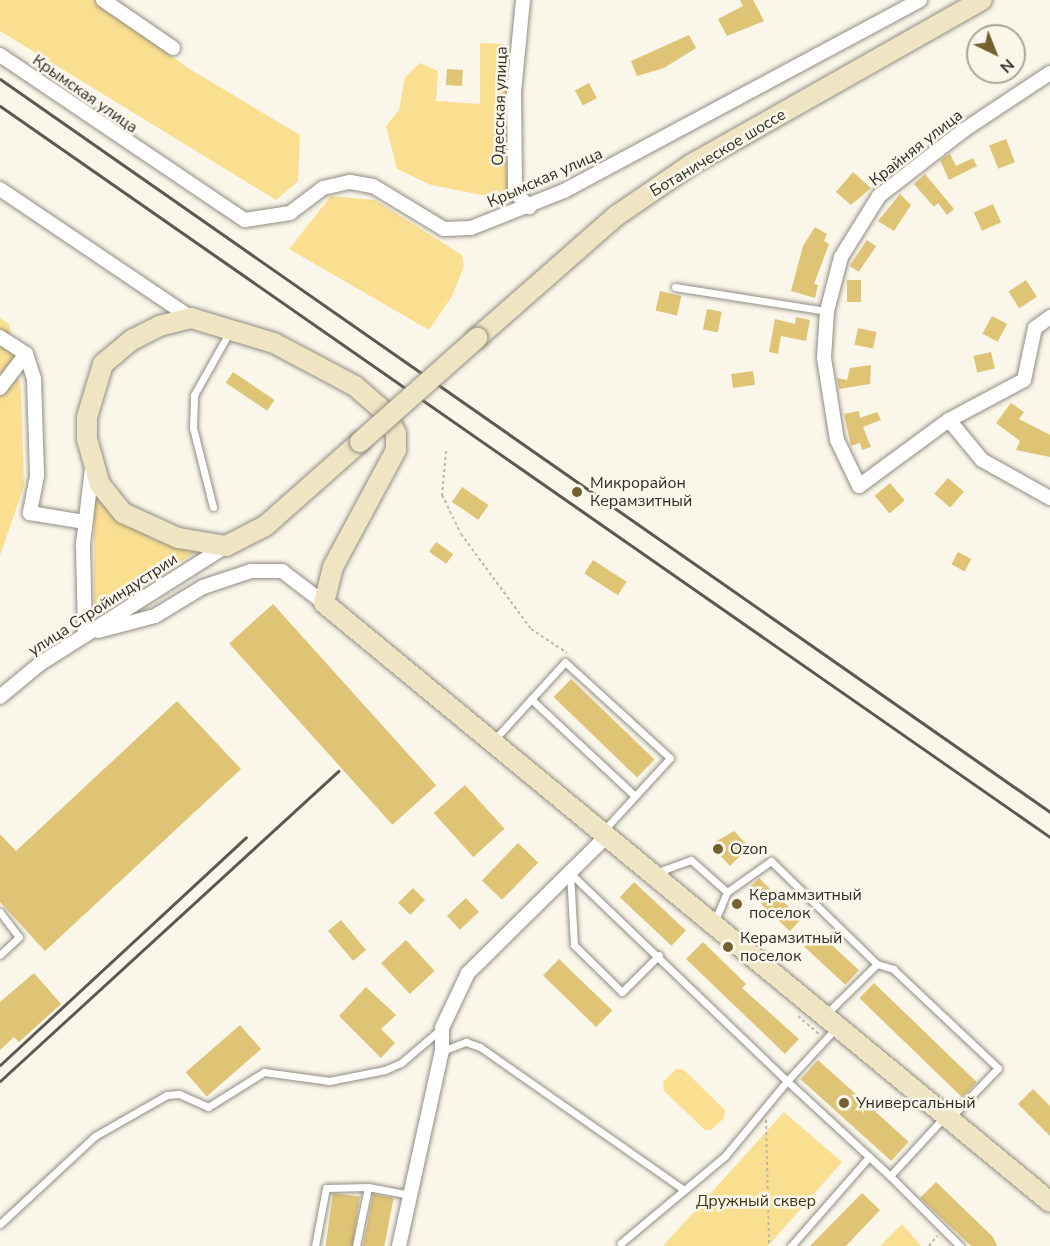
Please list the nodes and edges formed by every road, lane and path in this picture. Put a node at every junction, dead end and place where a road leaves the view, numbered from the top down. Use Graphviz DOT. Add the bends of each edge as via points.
graph roads {
  1 [pos="524,0"];
  2 [pos="920,0"];
  3 [pos="982,0"];
  4 [pos="108,1"];
  5 [pos="174,48"];
  6 [pos="0,55"];
  7 [pos="1050,73"];
  8 [pos="0,189"];
  9 [pos="529,207"];
  10 [pos="675,287"];
  11 [pos="828,311"];
  12 [pos="1050,317"];
  13 [pos="191,318"];
  14 [pos="232,328"];
  15 [pos="0,337"];
  16 [pos="26,354"];
  17 [pos="0,388"];
  18 [pos="949,420"];
  19 [pos="446,451"];
  20 [pos="92,463"];
  21 [pos="1050,498"];
  22 [pos="213,507"];
  23 [pos="85,522"];
  24 [pos="226,546"];
  25 [pos="324,603"];
  26 [pos="85,634"];
  27 [pos="564,662"];
  28 [pos="0,697"];
  29 [pos="531,699"];
  30 [pos="493,740"];
  31 [pos="635,796"];
  32 [pos="604,830"];
  33 [pos="570,873"];
  34 [pos="655,873"];
  35 [pos="727,892"];
  36 [pos="0,912"];
  37 [pos="714,923"];
  38 [pos="0,955"];
  39 [pos="659,955"];
  40 [pos="877,964"];
  41 [pos="831,1021"];
  42 [pos="442,1028"];
  43 [pos="442,1051"];
  44 [pos="787,1081"];
  45 [pos="765,1107"];
  46 [pos="947,1118"];
  47 [pos="869,1157"];
  48 [pos="890,1176"];
  49 [pos="368,1187"];
  50 [pos="683,1189"];
  51 [pos="410,1195"];
  52 [pos="1050,1202"];
  53 [pos="0,1224"];
  54 [pos="943,1230"];
  55 [pos="621,1243"];
  56 [pos="315,1246"];
  57 [pos="356,1246"];
  58 [pos="399,1246"];
  59 [pos="769,1246"];
  60 [pos="791,1246"];
  61 [pos="928,1246"];
  62 [pos="960,1246"];
  1 -- 9 [label="street, Одесская улица" via="514,91 514,182 515,192"];
  2 -- 9 [label="street, Крымская улица" via="754,93"];
  3 -- 24 [label="street, Ботаническое шоссе, bridge" via="692,164 616,216 265,526"];
  4 -- 5 [label="street"];
  6 -- 9 [label="street, Крымская улица" via="245,220 290,213 323,188 350,182 374,186 444,229 471,228"];
  7 -- 11 [label="street, Крайняя улица" via="964,130 879,196 841,257"];
  8 -- 13 [label="street"];
  10 -- 11 [label="lane"];
  11 -- 18 [label="street, Крайняя улица" via="824,358 837,440 859,486"];
  12 -- 18 [label="street" via="1035,328 1024,380"];
  13 -- 14 [label="street"];
  13 -- 20 [label="street" via="159,326 132,340 103,364 87,417"];
  14 -- 22 [label="lane" via="194,395 193,428"];
  14 -- 25 [label="street" via="274,343 355,386 384,411 396,434 390,468 333,567"];
  15 -- 16 [label="street"];
  16 -- 17 [label="street"];
  16 -- 23 [label="street" via="34,379 37,476 30,513"];
  18 -- 21 [label="street" via="982,460"];
  19 -- 27 [label="path" via="442,495 446,510 531,629 564,648"];
  20 -- 23 [label="street"];
  20 -- 24 [label="street" via="100,485 123,513 178,538"];
  23 -- 26 [label="street"];
  24 -- 26 [label="street, улица Стройиндустрии"];
  25 -- 26 [label="street" via="282,571 251,571 203,588 155,616"];
  25 -- 30 [label="street"];
  26 -- 28 [label="street, улица Стройиндустрии"];
  27 -- 29 [label="lane"];
  27 -- 31 [label="lane" via="670,758"];
  29 -- 30 [label="lane"];
  29 -- 31 [label="lane"];
  30 -- 32 [label="street"];
  31 -- 32 [label="lane"];
  32 -- 33 [label="street" via="600,843"];
  32 -- 34 [label="street"];
  33 -- 39 [label="lane"];
  33 -- 39 [label="lane" via="574,945 622,992"];
  33 -- 42 [label="street" via="468,973"];
  34 -- 35 [label="lane" via="691,860"];
  34 -- 37 [label="street"];
  35 -- 37 [label="lane"];
  35 -- 40 [label="lane" via="771,861"];
  36 -- 38 [label="lane" via="19,937"];
  37 -- 41 [label="street"];
  39 -- 44 [label="lane"];
  40 -- 41 [label="lane"];
  40 -- 46 [label="lane" via="893,969 998,1068"];
  41 -- 44 [label="lane"];
  41 -- 46 [label="street"];
  42 -- 43 [label="street"];
  42 -- 53 [label="lane" via="401,1064 385,1070 329,1081 264,1072 208,1107 178,1094 167,1095 95,1136"];
  43 -- 50 [label="lane" via="466,1042 480,1047"];
  43 -- 51 [label="street"];
  44 -- 45 [label="lane"];
  44 -- 47 [label="lane"];
  45 -- 50 [label="lane" via="725,1156"];
  45 -- 59 [label="path"];
  46 -- 48 [label="lane"];
  46 -- 52 [label="street"];
  47 -- 48 [label="lane"];
  47 -- 60 [label="lane"];
  48 -- 54 [label="lane"];
  49 -- 51 [label="lane"];
  49 -- 56 [label="lane" via="326,1188"];
  49 -- 57 [label="lane"];
  50 -- 55 [label="lane"];
  51 -- 58 [label="street"];
  54 -- 61 [label="path"];
  54 -- 62 [label="lane"];
}
